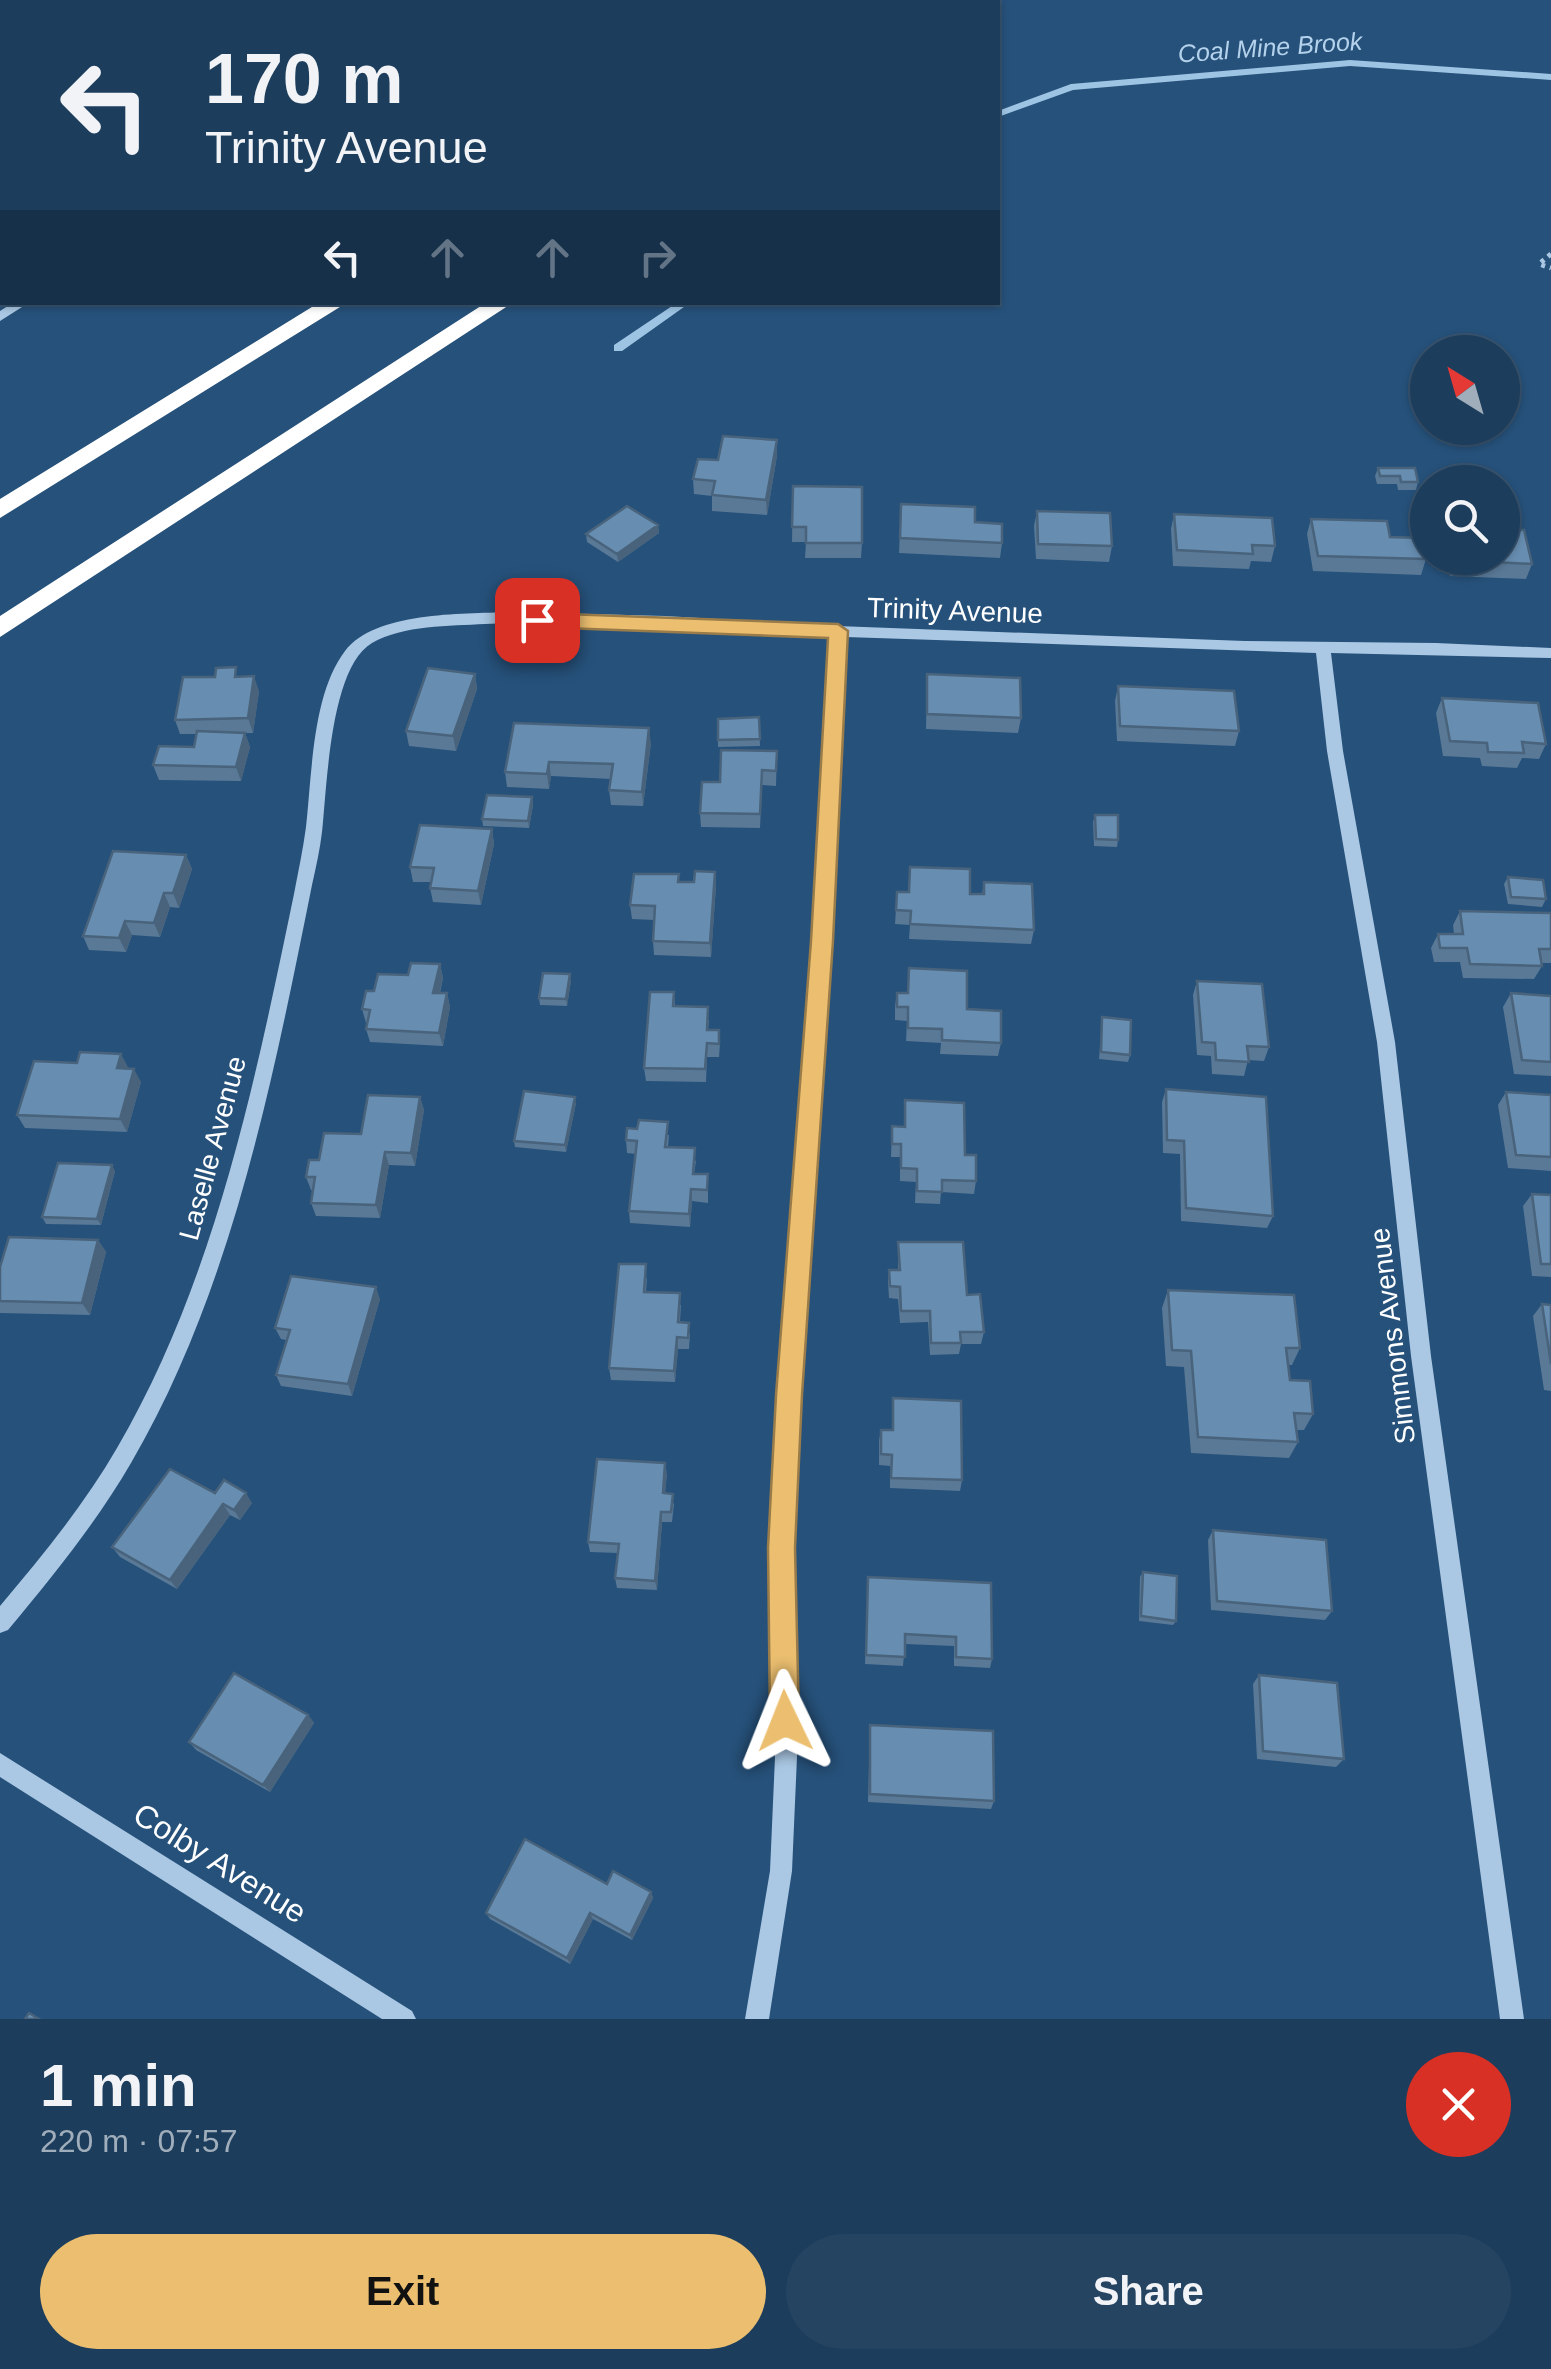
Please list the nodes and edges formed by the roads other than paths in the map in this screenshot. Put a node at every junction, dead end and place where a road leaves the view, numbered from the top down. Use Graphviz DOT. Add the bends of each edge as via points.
graph roads {
  1 [pos="332,305"];
  2 [pos="498,305"];
  3 [pos="0,510"];
  4 [pos="0,628"];
  5 [pos="838,631"];
  6 [pos="361,643"];
  7 [pos="1323,648"];
  8 [pos="1551,653"];
  9 [pos="0,1622"];
  10 [pos="0,1764"];
  11 [pos="404,2019"];
  12 [pos="757,2019"];
  13 [pos="1512,2019"];
  1 -- 3 [label="highway"];
  2 -- 4 [label="highway"];
  5 -- 6 [label="street, Trinity Avenue" via="447,620 397,627"];
  5 -- 7 [label="street, Trinity Avenue"];
  5 -- 12 [label="street" via="782,1548 781,1871"];
  6 -- 9 [label="street, Laselle Avenue" via="326,714 306,876 251,1116 200,1294 106,1481 50,1565"];
  7 -- 8 [label="street, Trinity Avenue"];
  7 -- 13 [label="street, Simmons Avenue" via="1334,751 1386,1042 1421,1356"];
  10 -- 11 [label="street, Colby Avenue"];
}
